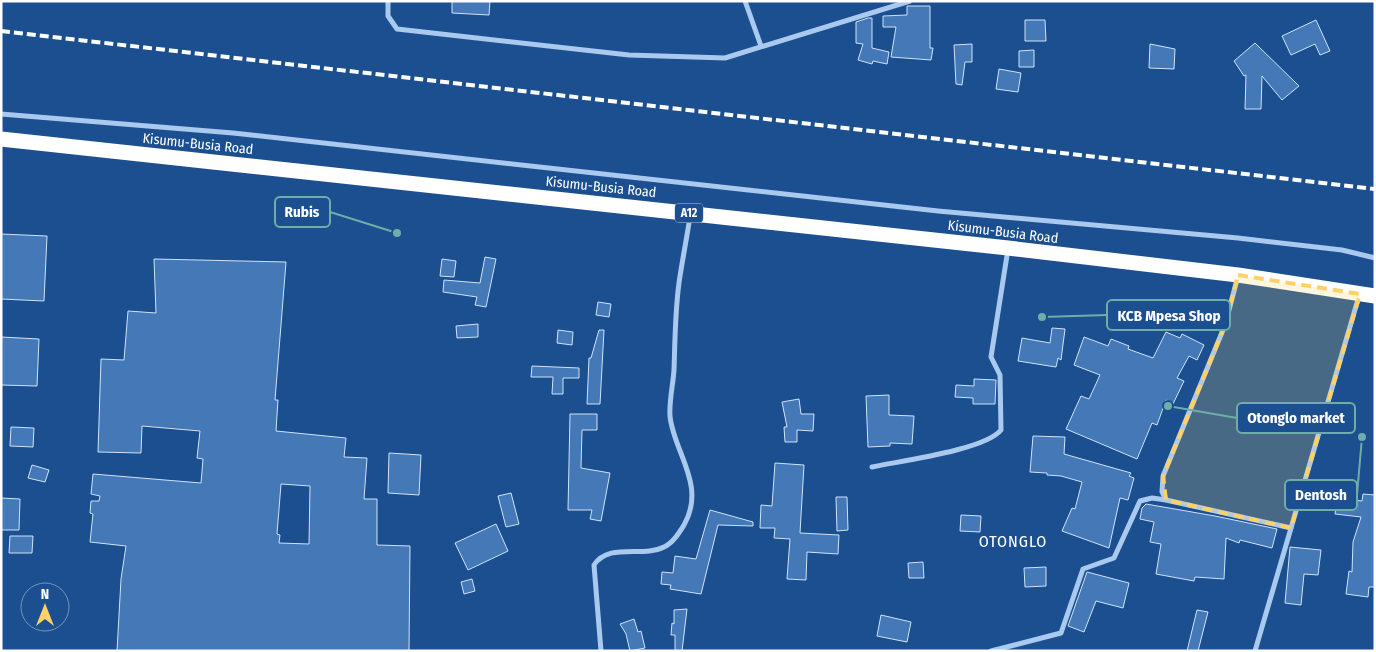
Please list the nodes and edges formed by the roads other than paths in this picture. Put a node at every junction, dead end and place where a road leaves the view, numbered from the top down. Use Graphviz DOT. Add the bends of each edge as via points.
graph roads {
  1 [pos="388,1"];
  2 [pos="745,1"];
  3 [pos="910,1"];
  4 [pos="761,46"];
  5 [pos="1,114"];
  6 [pos="1,139"];
  7 [pos="691,213"];
  8 [pos="1008,248"];
  9 [pos="1375,258"];
  10 [pos="1238,276"];
  11 [pos="1367,295"];
  12 [pos="872,467"];
  13 [pos="1166,500"];
  14 [pos="1291,528"];
  15 [pos="601,651"];
  16 [pos="991,651"];
  17 [pos="1255,651"];
  1 -- 4 [label="street" via="388,16 397,29 630,55 689,58 725,58"];
  2 -- 4 [label="street"];
  3 -- 4 [label="street"];
  5 -- 9 [label="street" via="233,133 938,211 1238,238 1342,250"];
  6 -- 7 [label="highway, Kisumu-Busia Road / A12"];
  7 -- 8 [label="highway, Kisumu-Busia Road / A12"];
  7 -- 15 [label="street" via="679,284 670,416 687,464 691,490 686,522 666,547 607,554 594,565"];
  8 -- 10 [label="highway, Kisumu-Busia Road / A12"];
  8 -- 12 [label="street" via="991,357 1000,375 1002,430 976,445"];
  10 -- 11 [label="highway, Kisumu-Busia Road / A12"];
  10 -- 13 [label="street" via="1225,325 1163,476 1162,492"];
  11 -- 14 [label="street"];
  13 -- 14 [label="street"];
  13 -- 16 [label="street" via="1152,498 1140,501 1114,558 1083,568 1060,633"];
  14 -- 17 [label="street"];
}
